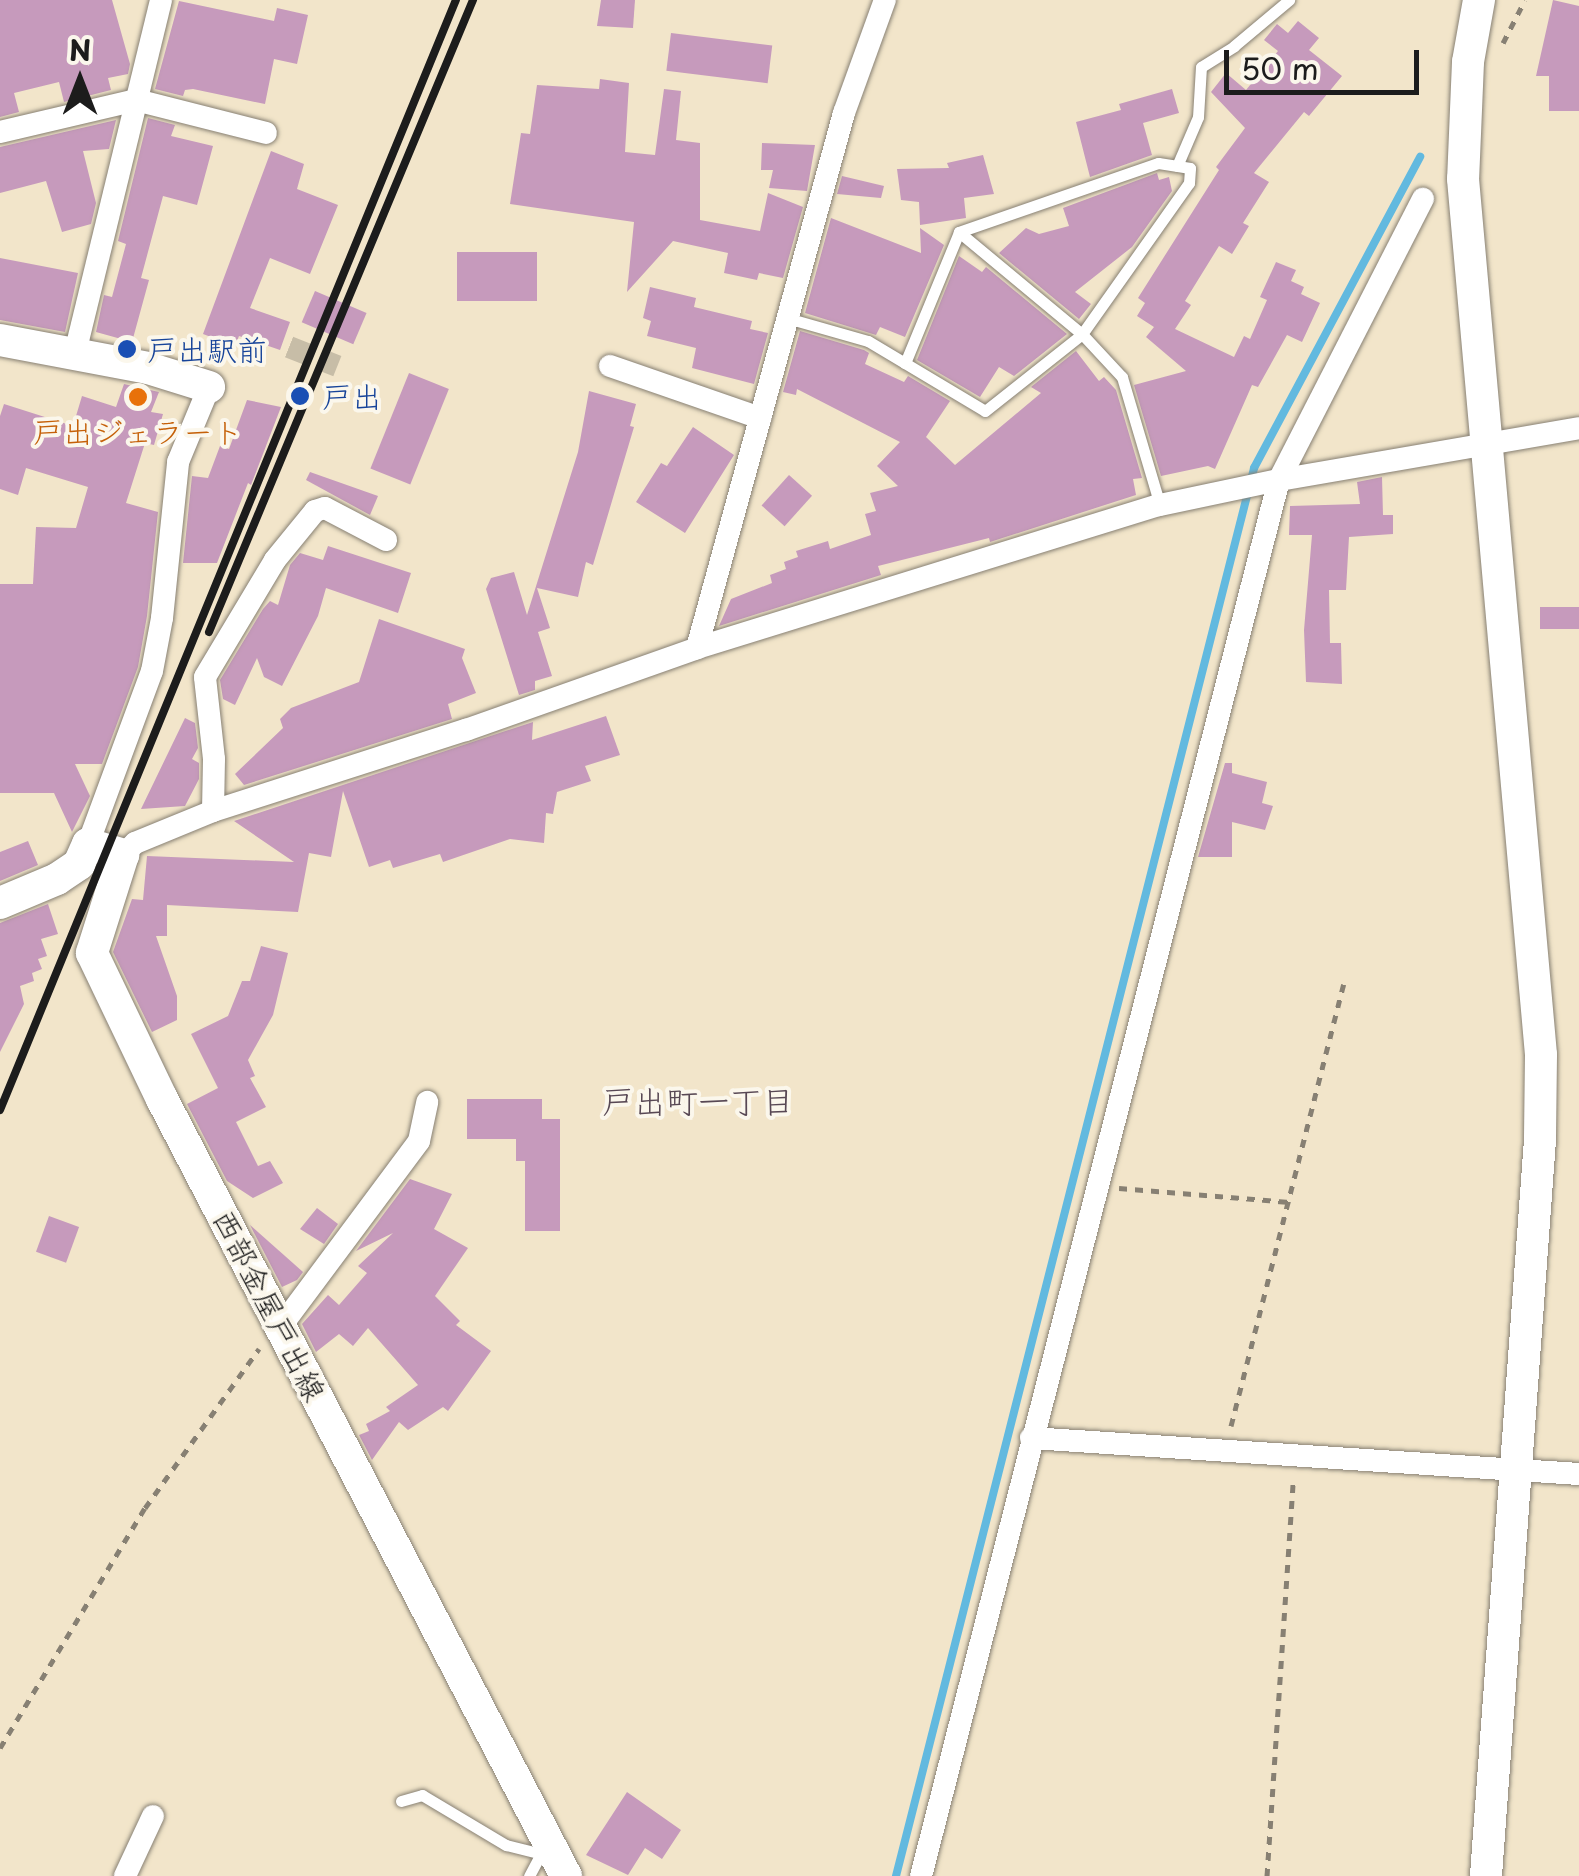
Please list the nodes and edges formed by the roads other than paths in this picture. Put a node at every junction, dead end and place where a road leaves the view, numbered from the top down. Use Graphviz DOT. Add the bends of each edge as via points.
graph roads {
  1 [pos="161,0"];
  2 [pos="885,0"];
  3 [pos="1289,0"];
  4 [pos="1479,0"];
  5 [pos="136,100"];
  6 [pos="0,132"];
  7 [pos="266,134"];
  8 [pos="1177,166"];
  9 [pos="1423,199"];
  10 [pos="959,232"];
  11 [pos="787,318"];
  12 [pos="1082,334"];
  13 [pos="0,340"];
  14 [pos="75,353"];
  15 [pos="905,363"];
  16 [pos="610,366"];
  17 [pos="209,387"];
  18 [pos="760,418"];
  19 [pos="1579,428"];
  20 [pos="1484,446"];
  21 [pos="1270,482"];
  22 [pos="1160,505"];
  23 [pos="386,540"];
  24 [pos="697,648"];
  25 [pos="214,811"];
  26 [pos="88,844"];
  27 [pos="123,855"];
  28 [pos="0,903"];
  29 [pos="427,1102"];
  30 [pos="285,1331"];
  31 [pos="1032,1438"];
  32 [pos="1516,1470"];
  33 [pos="1579,1474"];
  34 [pos="400,1801"];
  35 [pos="154,1816"];
  36 [pos="544,1850"];
  37 [pos="127,1875"];
  38 [pos="529,1876"];
  39 [pos="566,1876"];
  40 [pos="922,1876"];
  41 [pos="1486,1876"];
  1 -- 5 [label="street"];
  2 -- 11 [label="street" via="844,113"];
  3 -- 8 [label="lane" via="1200,67 1198,117"];
  4 -- 20 [label="street" via="1468,62 1463,179"];
  5 -- 6 [label="street"];
  5 -- 7 [label="street"];
  5 -- 14 [label="street"];
  8 -- 10 [label="lane" via="1158,163"];
  8 -- 12 [label="lane" via="1190,168 1190,183"];
  9 -- 21 [label="street"];
  10 -- 12 [label="lane"];
  10 -- 15 [label="lane"];
  11 -- 15 [label="lane" via="850,334"];
  11 -- 18 [label="street"];
  12 -- 15 [label="lane" via="985,411"];
  12 -- 22 [label="lane" via="1129,390"];
  13 -- 14 [label="street"];
  14 -- 17 [label="street"];
  16 -- 18 [label="street"];
  17 -- 26 [label="street" via="178,462 152,672"];
  18 -- 24 [label="street"];
  19 -- 20 [label="street"];
  20 -- 21 [label="street"];
  20 -- 32 [label="street" via="1541,1055"];
  21 -- 22 [label="street"];
  21 -- 31 [label="street"];
  22 -- 24 [label="street"];
  23 -- 25 [label="street" via="325,508 315,511 275,560 205,678"];
  24 -- 25 [label="street"];
  25 -- 27 [label="street" via="135,843"];
  26 -- 27 [label="street"];
  26 -- 28 [label="street" via="80,864"];
  27 -- 30 [label="street, 西部金屋戸出線" via="92,953"];
  29 -- 30 [label="street" via="419,1141"];
  30 -- 36 [label="street, 西部金屋戸出線"];
  31 -- 32 [label="street"];
  31 -- 40 [label="street"];
  32 -- 33 [label="street"];
  32 -- 41 [label="street"];
  34 -- 36 [label="lane" via="422,1795 506,1845"];
  35 -- 37 [label="street"];
  36 -- 38 [label="lane"];
  36 -- 39 [label="street, 西部金屋戸出線"];
}
